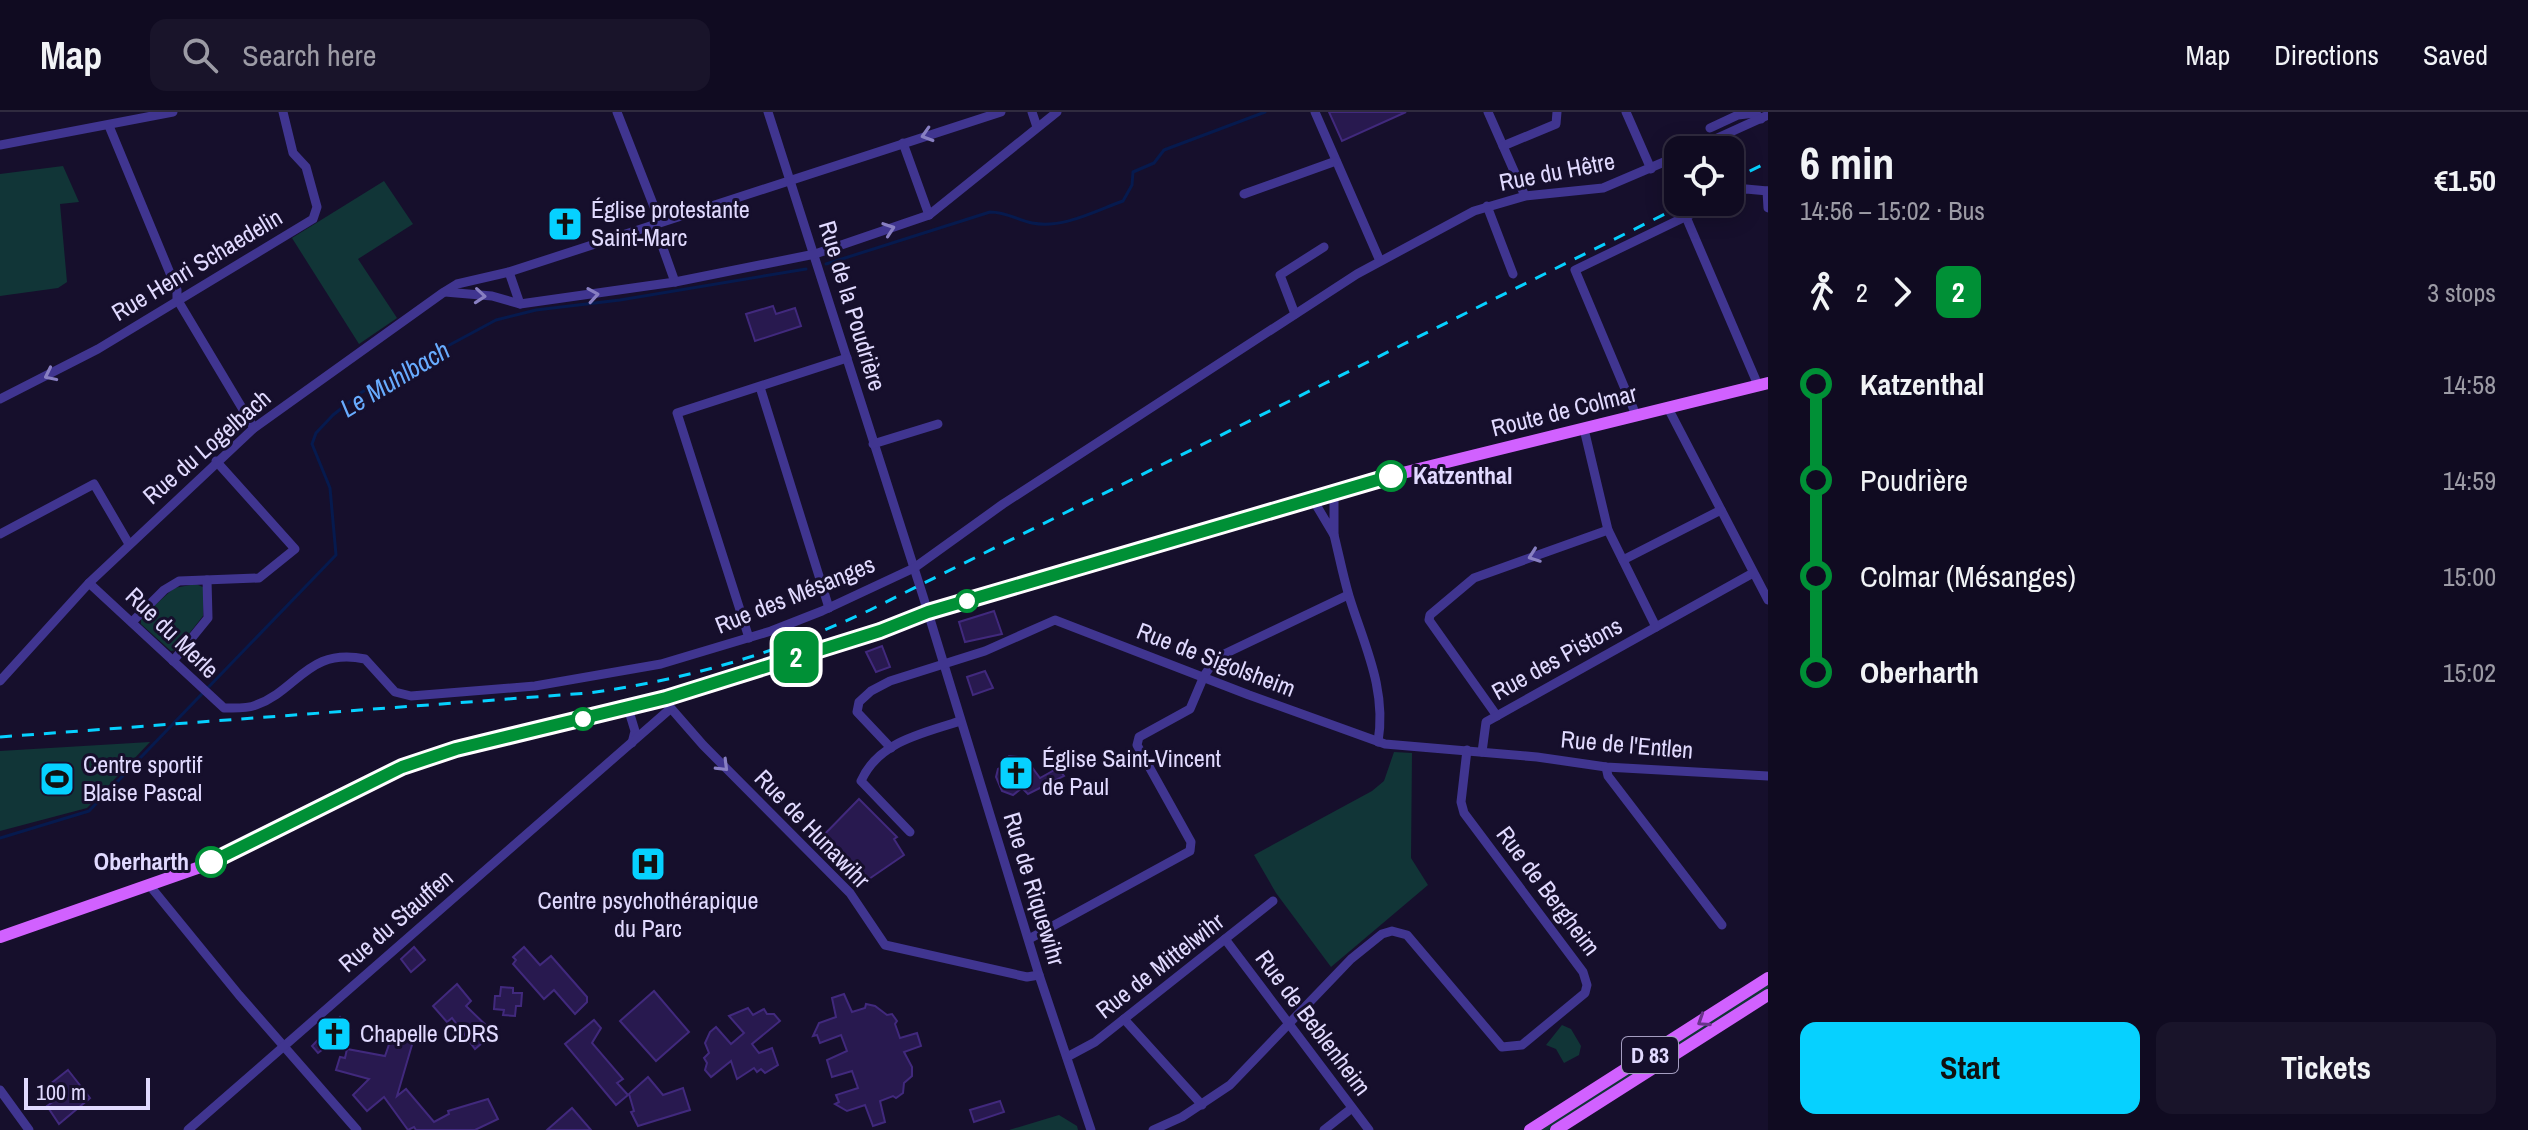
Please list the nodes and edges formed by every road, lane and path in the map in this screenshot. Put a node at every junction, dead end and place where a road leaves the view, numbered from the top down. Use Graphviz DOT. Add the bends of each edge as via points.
graph roads {
  1 [pos="173,112"];
  2 [pos="283,112"];
  3 [pos="617,112"];
  4 [pos="768,112"];
  5 [pos="1001,112"];
  6 [pos="1032,112"];
  7 [pos="1057,112"];
  8 [pos="1315,112"];
  9 [pos="1488,112"];
  10 [pos="1557,112"];
  11 [pos="1626,112"];
  12 [pos="1737,113"];
  13 [pos="1764,117"];
  14 [pos="109,126"];
  15 [pos="1037,127"];
  16 [pos="1710,128"];
  17 [pos="1722,136"];
  18 [pos="903,143"];
  19 [pos="0,145"];
  20 [pos="1503,146"];
  21 [pos="1336,161"];
  22 [pos="1664,163"];
  23 [pos="1651,169"];
  24 [pos="790,180"];
  25 [pos="1744,190"];
  26 [pos="1768,191"];
  27 [pos="1244,194"];
  28 [pos="1525,196"];
  29 [pos="1487,206"];
  30 [pos="1768,208"];
  31 [pos="929,215"];
  32 [pos="1686,217"];
  33 [pos="657,222"];
  34 [pos="1324,247"];
  35 [pos="815,254"];
  36 [pos="1380,261"];
  37 [pos="509,272"];
  38 [pos="1513,274"];
  39 [pos="675,282"];
  40 [pos="444,292"];
  41 [pos="1326,294"];
  42 [pos="177,299"];
  43 [pos="520,304"];
  44 [pos="1295,314"];
  45 [pos="847,358"];
  46 [pos="1763,384"];
  47 [pos="760,387"];
  48 [pos="0,399"];
  49 [pos="1668,408"];
  50 [pos="1636,415"];
  51 [pos="938,424"];
  52 [pos="254,428"];
  53 [pos="1584,429"];
  54 [pos="873,444"];
  55 [pos="216,461"];
  56 [pos="1334,492"];
  57 [pos="1312,498"];
  58 [pos="1721,510"];
  59 [pos="1608,530"];
  60 [pos="0,534"];
  61 [pos="1334,535"];
  62 [pos="129,544"];
  63 [pos="1623,560"];
  64 [pos="914,568"];
  65 [pos="1753,573"];
  66 [pos="207,580"];
  67 [pos="89,583"];
  68 [pos="1348,595"];
  69 [pos="1768,600"];
  70 [pos="829,608"];
  71 [pos="928,612"];
  72 [pos="132,622"];
  73 [pos="1656,627"];
  74 [pos="749,638"];
  75 [pos="173,661"];
  76 [pos="943,665"];
  77 [pos="1204,676"];
  78 [pos="0,681"];
  79 [pos="668,704"];
  80 [pos="228,708"];
  81 [pos="628,708"];
  82 [pos="1497,716"];
  83 [pos="960,721"];
  84 [pos="1378,742"];
  85 [pos="632,743"];
  86 [pos="891,748"];
  87 [pos="1467,750"];
  88 [pos="1482,752"];
  89 [pos="1606,767"];
  90 [pos="1768,776"];
  91 [pos="910,832"];
  92 [pos="150,886"];
  93 [pos="1273,901"];
  94 [pos="1722,925"];
  95 [pos="0,937"];
  96 [pos="1029,939"];
  97 [pos="1225,939"];
  98 [pos="1039,975"];
  99 [pos="1768,978"];
  100 [pos="1768,995"];
  101 [pos="1124,1019"];
  102 [pos="1290,1027"];
  103 [pos="284,1047"];
  104 [pos="1067,1057"];
  105 [pos="0,1090"];
  106 [pos="1202,1105"];
  107 [pos="1352,1108"];
  108 [pos="29,1130"];
  109 [pos="188,1130"];
  110 [pos="357,1130"];
  111 [pos="1091,1130"];
  112 [pos="1153,1130"];
  113 [pos="1324,1130"];
  114 [pos="1369,1130"];
  115 [pos="1530,1130"];
  116 [pos="1556,1130"];
  1 -- 14 [label="street"];
  2 -- 42 [label="street, Rue Henri Schaedelin" via="293,153 306,167 317,207 313,219"];
  3 -- 33 [label="street"];
  4 -- 24 [label="street, Rue de la Poudrière"];
  5 -- 18 [label="street, Rue du Logelbach, one-way"];
  6 -- 15 [label="street"];
  7 -- 15 [label="street"];
  8 -- 21 [label="street"];
  9 -- 20 [label="street"];
  10 -- 20 [label="street" via="1556,124"];
  11 -- 23 [label="street"];
  12 -- 13 [label="street"];
  12 -- 16 [label="street"];
  13 -- 17 [label="street"];
  14 -- 19 [label="street"];
  14 -- 42 [label="street"];
  15 -- 31 [label="street"];
  18 -- 24 [label="street, Rue du Logelbach"];
  18 -- 31 [label="street"];
  20 -- 28 [label="street"];
  21 -- 27 [label="street"];
  21 -- 36 [label="street"];
  22 -- 23 [label="street, Rue du Hêtre"];
  23 -- 28 [label="street, Rue du Hêtre" via="1603,188"];
  24 -- 33 [label="street, Rue du Logelbach"];
  24 -- 35 [label="street, Rue de la Poudrière"];
  25 -- 26 [label="street"];
  26 -- 30 [label="street"];
  28 -- 29 [label="street, Rue du Hêtre"];
  29 -- 36 [label="street, Rue du Hêtre"];
  29 -- 38 [label="street, Rue du Hêtre"];
  35 -- 31 [label="street, one-way"];
  32 -- 46 [label="street"];
  32 -- 50 [label="street" via="1575,270"];
  33 -- 37 [label="street, Rue du Logelbach"];
  33 -- 39 [label="street"];
  34 -- 44 [label="street" via="1280,275"];
  35 -- 39 [label="street"];
  35 -- 45 [label="street, Rue de la Poudrière"];
  36 -- 41 [label="street, Rue du Hêtre"];
  37 -- 40 [label="street, Rue du Logelbach"];
  37 -- 43 [label="street"];
  43 -- 39 [label="street, one-way"];
  40 -- 43 [label="street, one-way"];
  40 -- 52 [label="street, Rue du Logelbach"];
  41 -- 44 [label="street, Rue des Mésanges"];
  42 -- 48 [label="street, Rue Henri Schaedelin, one-way" via="74,363"];
  42 -- 52 [label="street"];
  44 -- 64 [label="street, Rue des Mésanges"];
  45 -- 47 [label="street"];
  45 -- 54 [label="street, Rue de la Poudrière"];
  46 -- 49 [label="main road, Route de Colmar"];
  47 -- 70 [label="street"];
  47 -- 74 [label="street" via="677,413"];
  49 -- 50 [label="main road, Route de Colmar"];
  49 -- 58 [label="street"];
  50 -- 56 [label="main road, Route de Colmar"];
  51 -- 54 [label="street"];
  52 -- 55 [label="street, Rue du Logelbach"];
  53 -- 59 [label="street, Rue des Pistons"];
  54 -- 64 [label="street, Rue de la Poudrière"];
  55 -- 62 [label="street, Rue du Logelbach"];
  55 -- 66 [label="street" via="295,549 259,578"];
  56 -- 57 [label="main road, Route de Colmar"];
  56 -- 61 [label="street"];
  57 -- 61 [label="street"];
  57 -- 71 [label="main road, Route de Colmar"];
  58 -- 63 [label="street"];
  58 -- 65 [label="street"];
  59 -- 63 [label="street, Rue des Pistons"];
  59 -- 82 [label="street, one-way" via="1474,578 1430,615"];
  60 -- 62 [label="street" via="94,484"];
  61 -- 68 [label="street"];
  62 -- 67 [label="street, Rue du Logelbach"];
  63 -- 73 [label="street, Rue des Pistons"];
  64 -- 70 [label="street, Rue des Mésanges"];
  64 -- 71 [label="street, Rue de la Poudrière"];
  65 -- 69 [label="street"];
  65 -- 73 [label="street"];
  66 -- 72 [label="street" via="179,581"];
  66 -- 75 [label="street" via="208,618"];
  67 -- 72 [label="street, Rue du Merle"];
  67 -- 78 [label="street, Rue du Logelbach"];
  68 -- 77 [label="street" via="1216,658"];
  68 -- 84 [label="street" via="1377,681 1382,721"];
  70 -- 74 [label="street, Rue des Mésanges"];
  71 -- 76 [label="street, Rue de Riquewihr"];
  71 -- 79 [label="main road, Route de Colmar"];
  72 -- 75 [label="street, Rue du Merle"];
  73 -- 82 [label="street, Rue des Pistons"];
  74 -- 80 [label="street, Rue des Mésanges" via="606,675 411,696 395,692 365,659 323,661 260,704"];
  75 -- 80 [label="street, Rue du Merle" via="217,704"];
  76 -- 77 [label="street, Rue de Sigolsheim" via="1055,620"];
  76 -- 83 [label="street, Rue de Riquewihr"];
  76 -- 86 [label="street, Rue de Sigolsheim" via="890,681 859,702 857,712"];
  77 -- 84 [label="street, Rue de Sigolsheim"];
  77 -- 96 [label="street" via="1190,709 1139,737 1137,745 1191,842 1190,851"];
  79 -- 81 [label="main road, Route de Colmar"];
  79 -- 85 [label="street, Rue du Stauffen"];
  79 -- 98 [label="street, Rue de Hunawihr, one-way" via="850,893 885,945 1027,977"];
  81 -- 85 [label="street" via="635,731"];
  81 -- 92 [label="main road, Route de Colmar" via="402,767 236,851"];
  82 -- 88 [label="street, Rue des Pistons" via="1486,722"];
  83 -- 86 [label="street" via="897,741"];
  83 -- 96 [label="street, Rue de Riquewihr"];
  84 -- 87 [label="street, Rue de Sigolsheim"];
  85 -- 103 [label="street, Rue du Stauffen"];
  86 -- 91 [label="street" via="861,781"];
  87 -- 88 [label="street, Rue de Sigolsheim"];
  87 -- 102 [label="street, Rue de Bergheim" via="1464,813 1583,972 1585,993 1522,1045 1502,1047 1407,935 1392,931 1351,959"];
  88 -- 89 [label="street, Rue de l'Entlen"];
  89 -- 90 [label="street, Rue de l'Entlen"];
  89 -- 94 [label="street"];
  92 -- 95 [label="main road, Route de Colmar"];
  92 -- 103 [label="street"];
  93 -- 97 [label="street, Rue de Mittelwihr"];
  96 -- 98 [label="street, Rue de Riquewihr"];
  97 -- 101 [label="street, Rue de Mittelwihr"];
  97 -- 102 [label="street, Rue de Beblenheim"];
  98 -- 104 [label="street, Rue de Riquewihr"];
  99 -- 115 [label="main road, D 83, one-way"];
  100 -- 116 [label="main road, D 83"];
  101 -- 104 [label="street, Rue de Mittelwihr"];
  101 -- 106 [label="street"];
  102 -- 106 [label="street"];
  102 -- 107 [label="street, Rue de Beblenheim"];
  103 -- 109 [label="street, Rue du Stauffen"];
  103 -- 110 [label="street"];
  104 -- 111 [label="street, Rue de Riquewihr"];
  105 -- 108 [label="street"];
  106 -- 112 [label="street"];
  107 -- 113 [label="street"];
  107 -- 114 [label="street, Rue de Beblenheim"];
}
